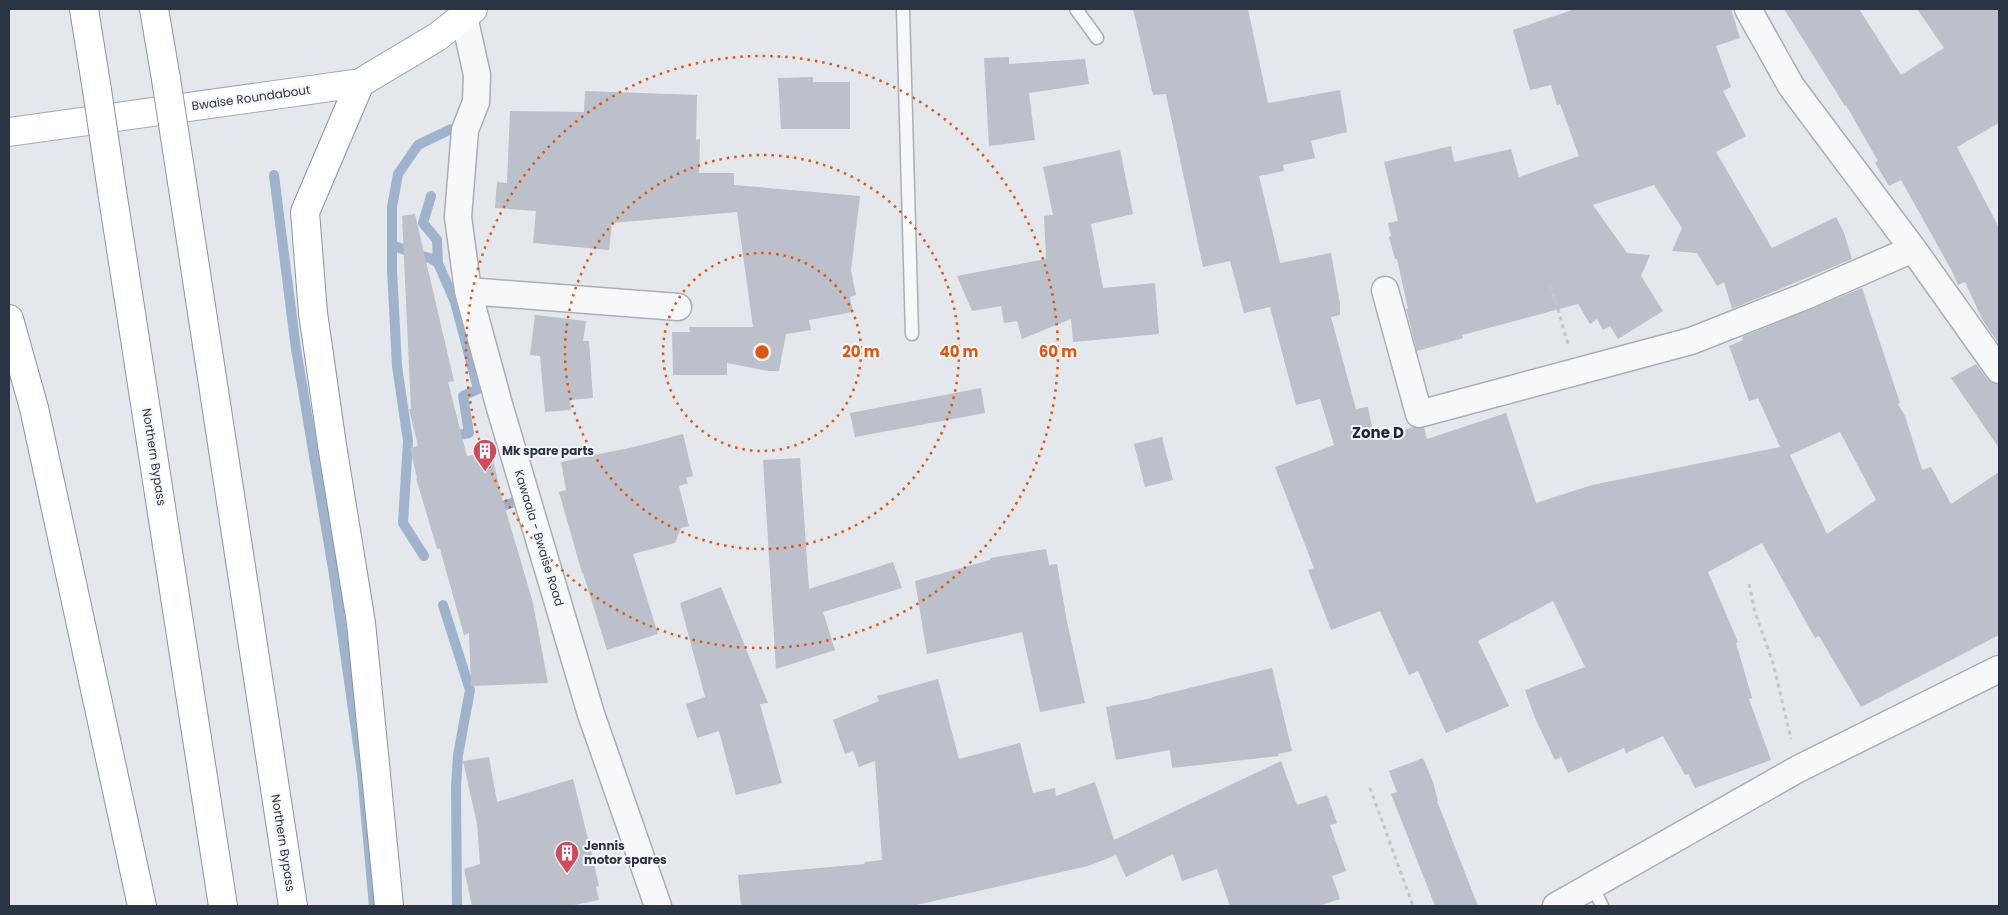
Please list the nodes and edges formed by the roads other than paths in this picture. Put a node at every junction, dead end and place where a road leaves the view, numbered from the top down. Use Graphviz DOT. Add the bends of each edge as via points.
graph roads {
  1 [pos="84,9"];
  2 [pos="154,9"];
  3 [pos="902,9"];
  4 [pos="1076,9"];
  5 [pos="1748,9"];
  6 [pos="468,12"];
  7 [pos="1097,38"];
  8 [pos="360,83"];
  9 [pos="9,132"];
  10 [pos="1913,249"];
  11 [pos="1385,290"];
  12 [pos="468,291"];
  13 [pos="678,307"];
  14 [pos="9,319"];
  15 [pos="912,334"];
  16 [pos="1999,370"];
  17 [pos="1999,668"];
  18 [pos="1597,896"];
  19 [pos="142,906"];
  20 [pos="223,906"];
  21 [pos="293,906"];
  22 [pos="389,906"];
  23 [pos="658,906"];
  24 [pos="1556,906"];
  1 -- 20 [label="main road, Northern Bypass, bridge"];
  2 -- 21 [label="main road, Northern Bypass, bridge"];
  3 -- 15 [label="lane"];
  4 -- 7 [label="lane"];
  5 -- 10 [label="street" via="1791,86"];
  6 -- 8 [label="main road, Bwaise Roundabout" via="437,37"];
  6 -- 12 [label="street, Kawaala - Bwaise Road" via="477,75 476,102 465,130 458,218"];
  8 -- 9 [label="main road, Bwaise Roundabout"];
  8 -- 22 [label="main road" via="305,212 313,313 361,623"];
  10 -- 11 [label="street" via="1691,342 1418,414"];
  10 -- 16 [label="street"];
  12 -- 13 [label="street"];
  12 -- 23 [label="street, Kawaala - Bwaise Road" via="591,714"];
  14 -- 19 [label="main road" via="34,408"];
  17 -- 18 [label="street" via="1798,769"];
  18 -- 24 [label="street"];
}
